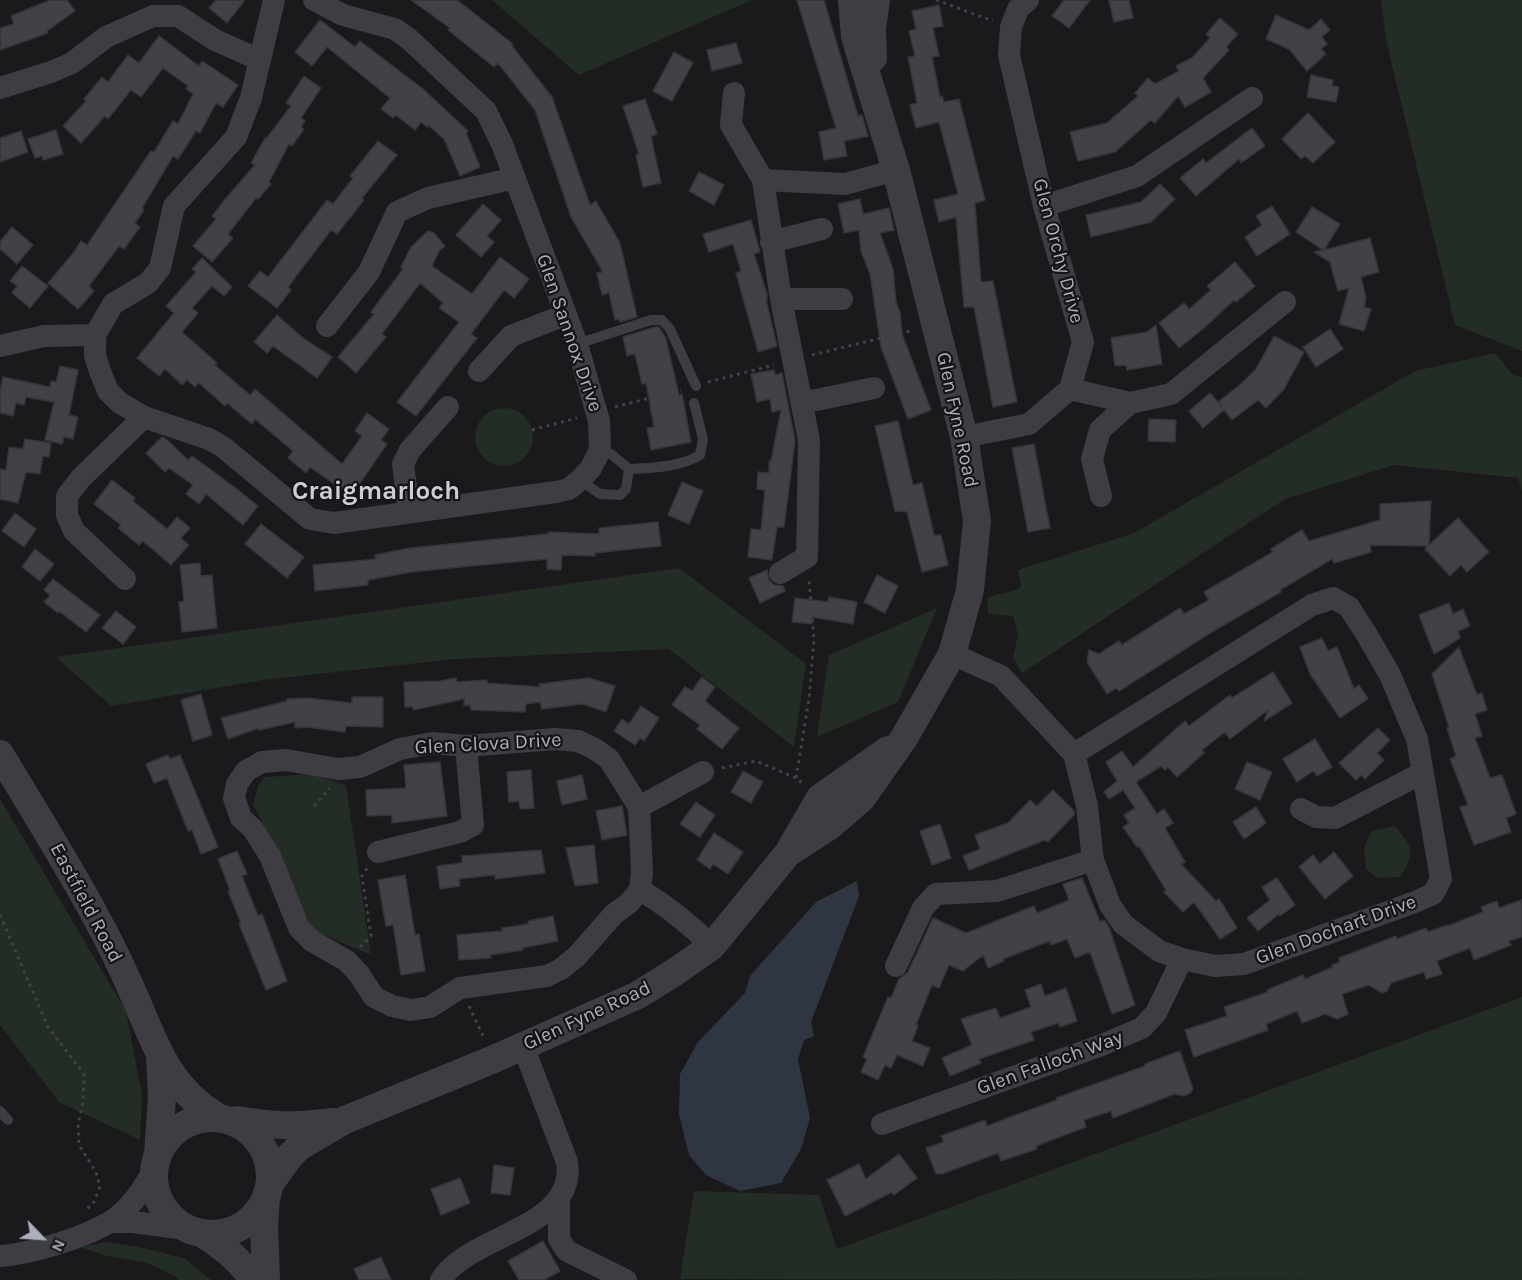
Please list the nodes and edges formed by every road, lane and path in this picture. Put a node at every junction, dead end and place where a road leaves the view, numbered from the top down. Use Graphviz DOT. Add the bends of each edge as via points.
graph roads {
  1 [pos="274,0"];
  2 [pos="314,0"];
  3 [pos="852,0"];
  4 [pos="876,0"];
  5 [pos="936,0"];
  6 [pos="1028,0"];
  7 [pos="1011,27"];
  8 [pos="260,60"];
  9 [pos="0,88"];
  10 [pos="734,93"];
  11 [pos="874,94"];
  12 [pos="1252,98"];
  13 [pos="896,170"];
  14 [pos="515,178"];
  15 [pos="763,180"];
  16 [pos="1044,206"];
  17 [pos="822,229"];
  18 [pos="771,242"];
  19 [pos="781,299"];
  20 [pos="842,299"];
  21 [pos="1285,302"];
  22 [pos="565,315"];
  23 [pos="936,324"];
  24 [pos="327,326"];
  25 [pos="95,335"];
  26 [pos="577,344"];
  27 [pos="0,346"];
  28 [pos="793,360"];
  29 [pos="479,371"];
  30 [pos="696,386"];
  31 [pos="874,388"];
  32 [pos="1070,389"];
  33 [pos="802,402"];
  34 [pos="694,403"];
  35 [pos="1130,403"];
  36 [pos="448,407"];
  37 [pos="596,413"];
  38 [pos="144,417"];
  39 [pos="532,430"];
  40 [pos="964,437"];
  41 [pos="600,450"];
  42 [pos="629,469"];
  43 [pos="580,480"];
  44 [pos="1101,496"];
  45 [pos="409,512"];
  46 [pos="807,557"];
  47 [pos="780,573"];
  48 [pos="125,579"];
  49 [pos="952,654"];
  50 [pos="904,738"];
  51 [pos="466,746"];
  52 [pos="0,754"];
  53 [pos="1074,754"];
  54 [pos="703,772"];
  55 [pos="1422,773"];
  56 [pos="796,778"];
  57 [pos="820,798"];
  58 [pos="639,807"];
  59 [pos="1301,810"];
  60 [pos="378,852"];
  61 [pos="788,853"];
  62 [pos="1093,860"];
  63 [pos="640,890"];
  64 [pos="0,915"];
  65 [pos="712,946"];
  66 [pos="1182,959"];
  67 [pos="347,961"];
  68 [pos="896,966"];
  69 [pos="460,988"];
  70 [pos="523,1046"];
  71 [pos="160,1058"];
  72 [pos="494,1059"];
  73 [pos="0,1111"];
  74 [pos="223,1117"];
  75 [pos="8,1120"];
  76 [pos="345,1120"];
  77 [pos="882,1124"];
  78 [pos="157,1162"];
  79 [pos="268,1189"];
  80 [pos="559,1201"];
  81 [pos="79,1215"];
  82 [pos="110,1222"];
  83 [pos="194,1231"];
  84 [pos="0,1256"];
  85 [pos="253,1280"];
  86 [pos="266,1280"];
  87 [pos="441,1280"];
  88 [pos="626,1280"];
  1 -- 8 [label="street"];
  2 -- 14 [label="street, Glen Sannox Drive" via="343,15 395,28 409,39 486,111"];
  3 -- 11 [label="street, Glen Fyne Road" via="855,37"];
  4 -- 11 [label="street, Glen Fyne Road" via="872,28"];
  5 -- 7 [label="path"];
  6 -- 7 [label="street, Glen Orchy Drive" via="1018,9"];
  7 -- 16 [label="street, Glen Orchy Drive" via="1009,55"];
  8 -- 9 [label="street" via="215,40 178,16 153,16 106,37 72,63"];
  8 -- 25 [label="street" via="236,137 174,206 160,268 148,283 113,304"];
  10 -- 15 [label="street" via="732,125"];
  11 -- 13 [label="street, Glen Fyne Road"];
  12 -- 16 [label="street" via="1137,176"];
  13 -- 15 [label="street" via="845,184"];
  13 -- 23 [label="street, Glen Fyne Road"];
  14 -- 22 [label="street, Glen Sannox Drive"];
  14 -- 24 [label="street" via="428,198 397,212 369,272"];
  15 -- 18 [label="street"];
  16 -- 32 [label="street, Glen Orchy Drive" via="1083,342"];
  17 -- 18 [label="street"];
  18 -- 19 [label="street"];
  19 -- 20 [label="street"];
  19 -- 28 [label="street"];
  21 -- 35 [label="street" via="1171,394"];
  22 -- 26 [label="street, Glen Sannox Drive"];
  22 -- 29 [label="street" via="511,336"];
  23 -- 28 [label="path"];
  23 -- 40 [label="street, Glen Fyne Road"];
  25 -- 27 [label="street" via="44,336"];
  25 -- 38 [label="street" via="95,356 108,391"];
  26 -- 30 [label="lane" via="662,320"];
  26 -- 37 [label="street, Glen Sannox Drive"];
  28 -- 30 [label="path"];
  28 -- 33 [label="street"];
  30 -- 37 [label="path"];
  31 -- 33 [label="street"];
  32 -- 35 [label="street"];
  32 -- 40 [label="street" via="1029,424"];
  33 -- 46 [label="street" via="809,440"];
  34 -- 42 [label="lane" via="703,439 700,455 692,460"];
  35 -- 44 [label="street" via="1100,430 1092,459"];
  36 -- 45 [label="street" via="410,450 403,464"];
  37 -- 39 [label="path"];
  37 -- 41 [label="street, Glen Sannox Drive"];
  38 -- 45 [label="street" via="223,447 310,519 334,523"];
  38 -- 48 [label="street" via="67,496 67,515 74,531"];
  40 -- 49 [label="street, Glen Fyne Road" via="976,521 970,590"];
  41 -- 42 [label="lane"];
  41 -- 43 [label="street"];
  42 -- 43 [label="lane" via="626,489 620,495 600,494"];
  43 -- 45 [label="street" via="569,489 556,492"];
  46 -- 47 [label="street"];
  46 -- 56 [label="path" via="814,639"];
  49 -- 50 [label="street, Glen Fyne Road"];
  49 -- 53 [label="street, Glen Dochart Drive" via="1001,676"];
  50 -- 57 [label="street, Glen Fyne Road"];
  50 -- 61 [label="street, Glen Fyne Road" via="862,798 831,825"];
  51 -- 58 [label="street, Glen Clova Drive" via="555,739 578,741 609,759"];
  51 -- 60 [label="street" via="473,825 460,832"];
  51 -- 67 [label="street, Glen Clova Drive" via="432,743 400,749 353,768 286,760 262,762 246,771 237,784 234,798 241,818 270,856 300,928 312,941"];
  52 -- 71 [label="street, Eastfield Road" via="99,922"];
  53 -- 55 [label="street, Glen Dochart Drive" via="1312,604 1333,598 1349,607 1390,675 1417,739"];
  53 -- 62 [label="street, Glen Dochart Drive" via="1087,806"];
  54 -- 56 [label="path" via="756,761"];
  54 -- 58 [label="street"];
  55 -- 59 [label="street" via="1335,818 1316,817"];
  55 -- 66 [label="street, Glen Dochart Drive" via="1442,879 1433,894 1244,964 1215,966"];
  56 -- 57 [label="path"];
  57 -- 61 [label="street, Glen Fyne Road"];
  58 -- 63 [label="street, Glen Clova Drive"];
  60 -- 67 [label="path" via="362,876 370,936"];
  61 -- 65 [label="street, Glen Fyne Road"];
  62 -- 66 [label="street, Glen Dochart Drive" via="1110,905 1123,924 1159,951"];
  62 -- 68 [label="street" via="997,891 936,894 922,908"];
  63 -- 65 [label="street" via="667,905"];
  63 -- 69 [label="street, Glen Clova Drive" via="578,956 547,976"];
  64 -- 81 [label="path" via="48,1027 84,1074 79,1144 100,1187 93,1204"];
  65 -- 70 [label="street, Glen Fyne Road" via="638,995"];
  66 -- 77 [label="street, Glen Falloch Way" via="1156,1013 1142,1028"];
  67 -- 69 [label="street, Glen Clova Drive" via="374,997 392,1006 411,1010 430,1007"];
  69 -- 72 [label="path"];
  70 -- 72 [label="street, Glen Fyne Road"];
  70 -- 80 [label="street" via="567,1162 569,1173"];
  71 -- 74 [label="street, Eastfield Road" via="201,1107"];
  71 -- 78 [label="street, Eastfield Road" via="162,1097"];
  72 -- 76 [label="street, Glen Fyne Road"];
  73 -- 75 [label="lane"];
  74 -- 76 [label="street, Glen Fyne Road" via="300,1126"];
  74 -- 78 [label="street" via="196,1120 174,1132"];
  74 -- 79 [label="street" via="243,1125 260,1140 266,1152"];
  76 -- 79 [label="street, Glen Fyne Road" via="299,1147"];
  78 -- 82 [label="street" via="144,1188"];
  78 -- 83 [label="street" via="154,1187 160,1203 170,1218"];
  79 -- 83 [label="street" via="252,1219 237,1230 219,1235"];
  79 -- 86 [label="street" via="264,1226"];
  80 -- 87 [label="street" via="541,1216 454,1265"];
  80 -- 88 [label="street" via="559,1239 567,1251"];
  82 -- 83 [label="street"];
  82 -- 84 [label="street" via="60,1244"];
  83 -- 85 [label="street" via="219,1244"];
}
